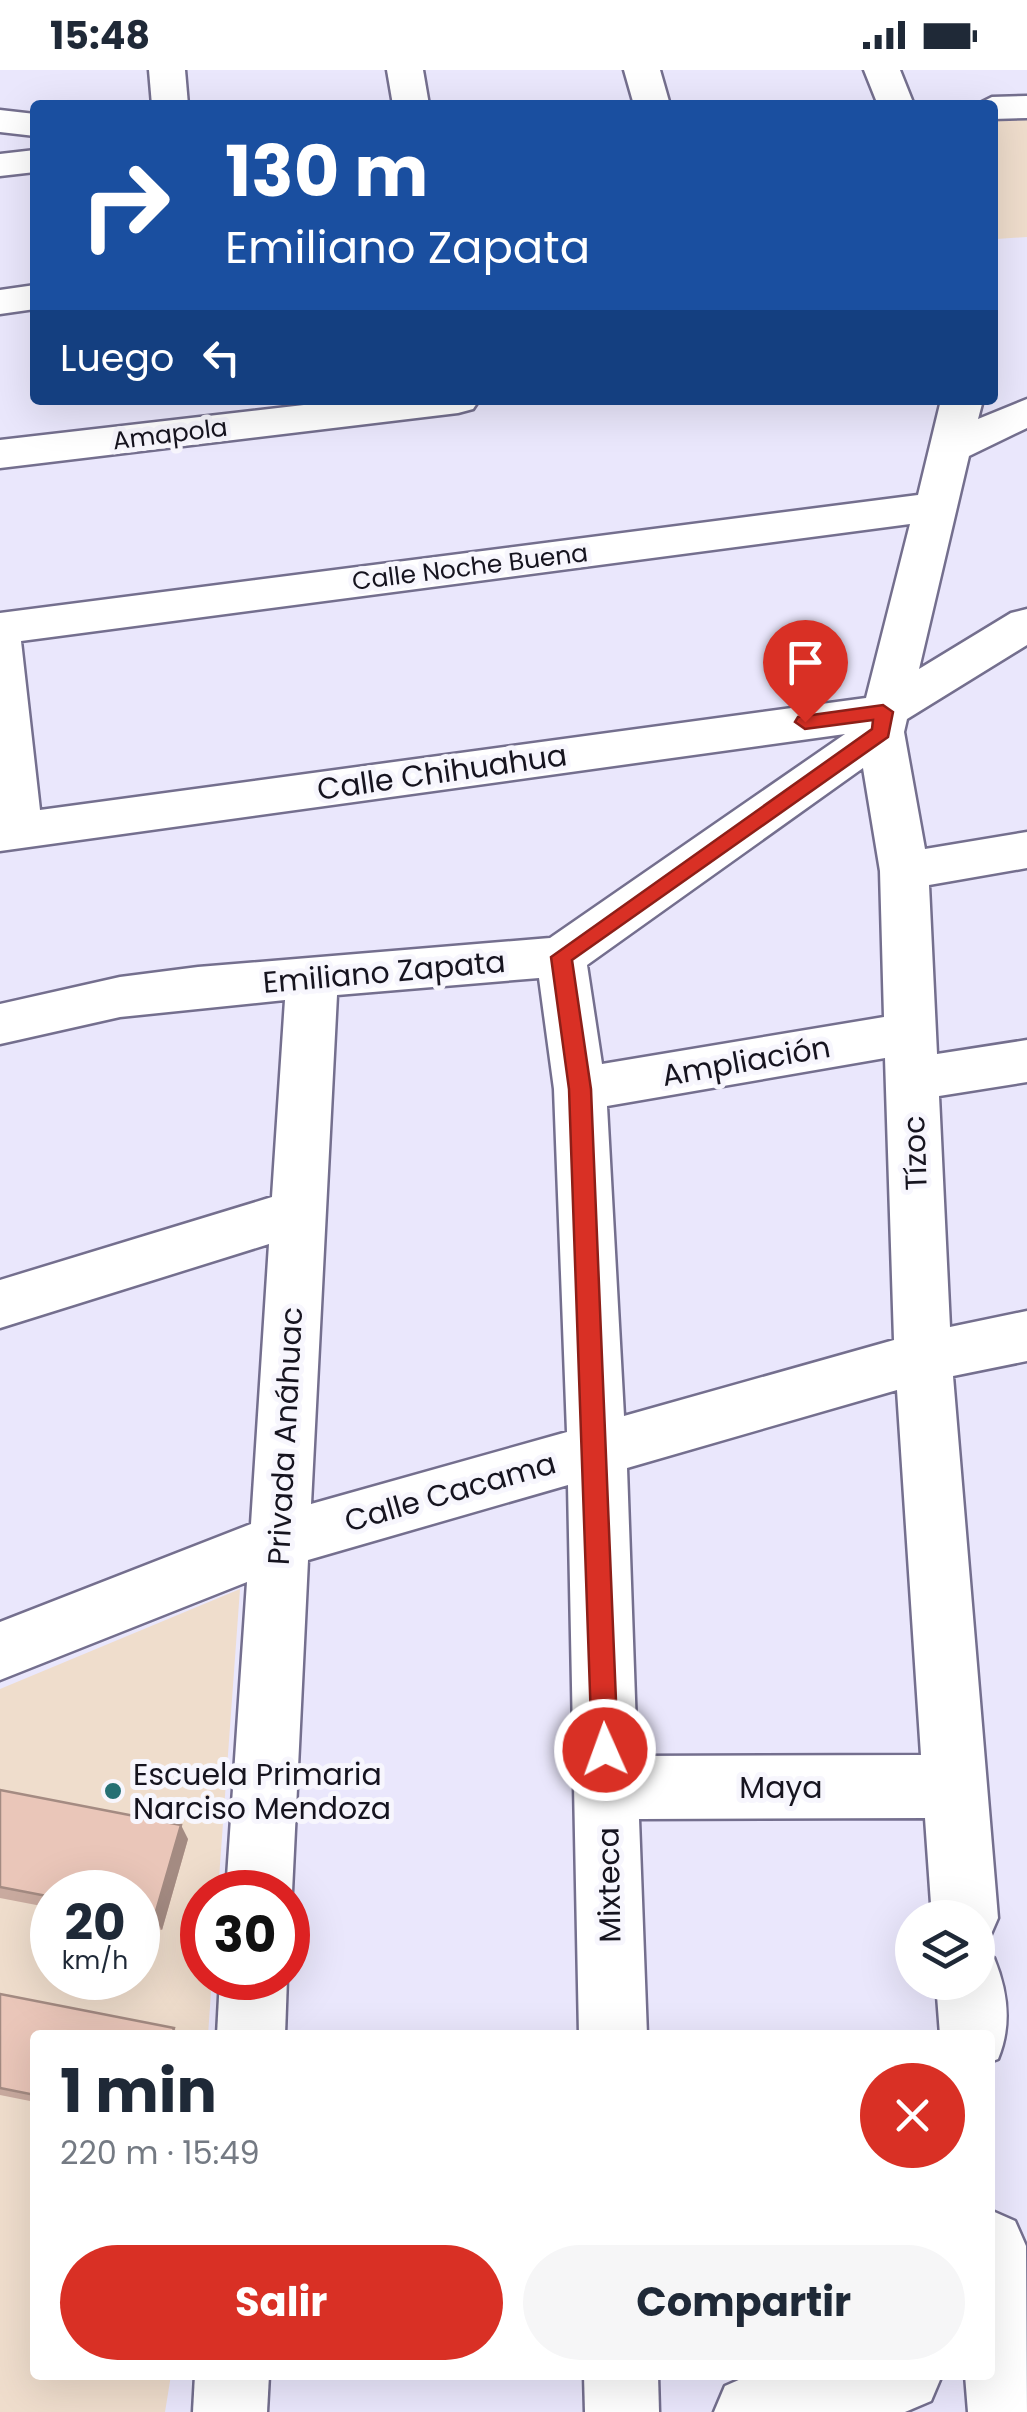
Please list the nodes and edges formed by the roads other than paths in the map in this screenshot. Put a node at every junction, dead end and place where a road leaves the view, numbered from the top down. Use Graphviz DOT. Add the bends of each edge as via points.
graph roads {
  1 [pos="166,70"];
  2 [pos="405,70"];
  3 [pos="642,70"];
  4 [pos="169,100"];
  5 [pos="411,100"];
  6 [pos="651,100"];
  7 [pos="1027,107"];
  8 [pos="998,108"];
  9 [pos="0,120"];
  10 [pos="30,125"];
  11 [pos="30,162"];
  12 [pos="0,165"];
  13 [pos="30,299"];
  14 [pos="0,302"];
  15 [pos="416,405"];
  16 [pos="1027,412"];
  17 [pos="957,424"];
  18 [pos="0,454"];
  19 [pos="939,506"];
  20 [pos="1027,624"];
  21 [pos="0,628"];
  22 [pos="0,644"];
  23 [pos="882,722"];
  24 [pos="9,832"];
  25 [pos="1027,850"];
  26 [pos="904,871"];
  27 [pos="561,957"];
  28 [pos="312,980"];
  29 [pos="0,1024"];
  30 [pos="913,1056"];
  31 [pos="1027,1061"];
  32 [pos="580,1089"];
  33 [pos="298,1212"];
  34 [pos="0,1304"];
  35 [pos="1027,1336"];
  36 [pos="923,1357"];
  37 [pos="597,1450"];
  38 [pos="278,1541"];
  39 [pos="0,1651"];
  40 [pos="956,1786"];
  41 [pos="606,1788"];
  42 [pos="260,1870"];
  43 [pos="965,1900"];
  44 [pos="253,2000"];
  45 [pos="971,2000"];
  46 [pos="251,2030"];
  47 [pos="612,2030"];
  48 [pos="974,2030"];
  49 [pos="995,2325"];
  50 [pos="998,2373"];
  51 [pos="232,2380"];
  52 [pos="621,2380"];
  53 [pos="884,2380"];
  54 [pos="230,2412"];
  55 [pos="622,2412"];
  56 [pos="751,2412"];
  1 -- 4 [label="street"];
  2 -- 5 [label="street"];
  3 -- 6 [label="street"];
  7 -- 8 [label="street"];
  9 -- 10 [label="street"];
  11 -- 12 [label="street"];
  13 -- 14 [label="street"];
  15 -- 18 [label="street, Amapola"];
  16 -- 17 [label="street"];
  17 -- 19 [label="street, Tízoc"];
  19 -- 21 [label="street, Calle Noche Buena"];
  19 -- 23 [label="street, Tízoc"];
  20 -- 23 [label="street, Emiliano Zapata"];
  22 -- 24 [label="street"];
  23 -- 24 [label="street, Calle Chihuahua"];
  23 -- 26 [label="street, Tízoc"];
  23 -- 27 [label="street, Emiliano Zapata"];
  25 -- 26 [label="street"];
  26 -- 30 [label="street, Tízoc"];
  27 -- 28 [label="street, Emiliano Zapata"];
  27 -- 32 [label="street, Mixteca"];
  28 -- 29 [label="street, Emiliano Zapata" via="120,997"];
  28 -- 33 [label="street, Privada Anáhuac"];
  30 -- 31 [label="street, Ampliación"];
  30 -- 32 [label="street, Ampliación"];
  30 -- 36 [label="street, Tízoc"];
  32 -- 37 [label="street, Mixteca"];
  33 -- 34 [label="street"];
  33 -- 38 [label="street, Privada Anáhuac"];
  35 -- 36 [label="street, Calle Cacama"];
  36 -- 37 [label="street, Calle Cacama"];
  36 -- 40 [label="street, Tízoc"];
  37 -- 38 [label="street, Calle Cacama"];
  37 -- 41 [label="street, Mixteca"];
  38 -- 39 [label="street, Calle Cacama"];
  38 -- 42 [label="street, Privada Anáhuac"];
  40 -- 41 [label="street, Maya"];
  40 -- 43 [label="street, Tízoc"];
  41 -- 47 [label="street, Mixteca"];
  44 -- 46 [label="street"];
  45 -- 48 [label="street"];
  49 -- 50 [label="street"];
  51 -- 54 [label="street"];
  52 -- 55 [label="street"];
  53 -- 56 [label="street"];
}
